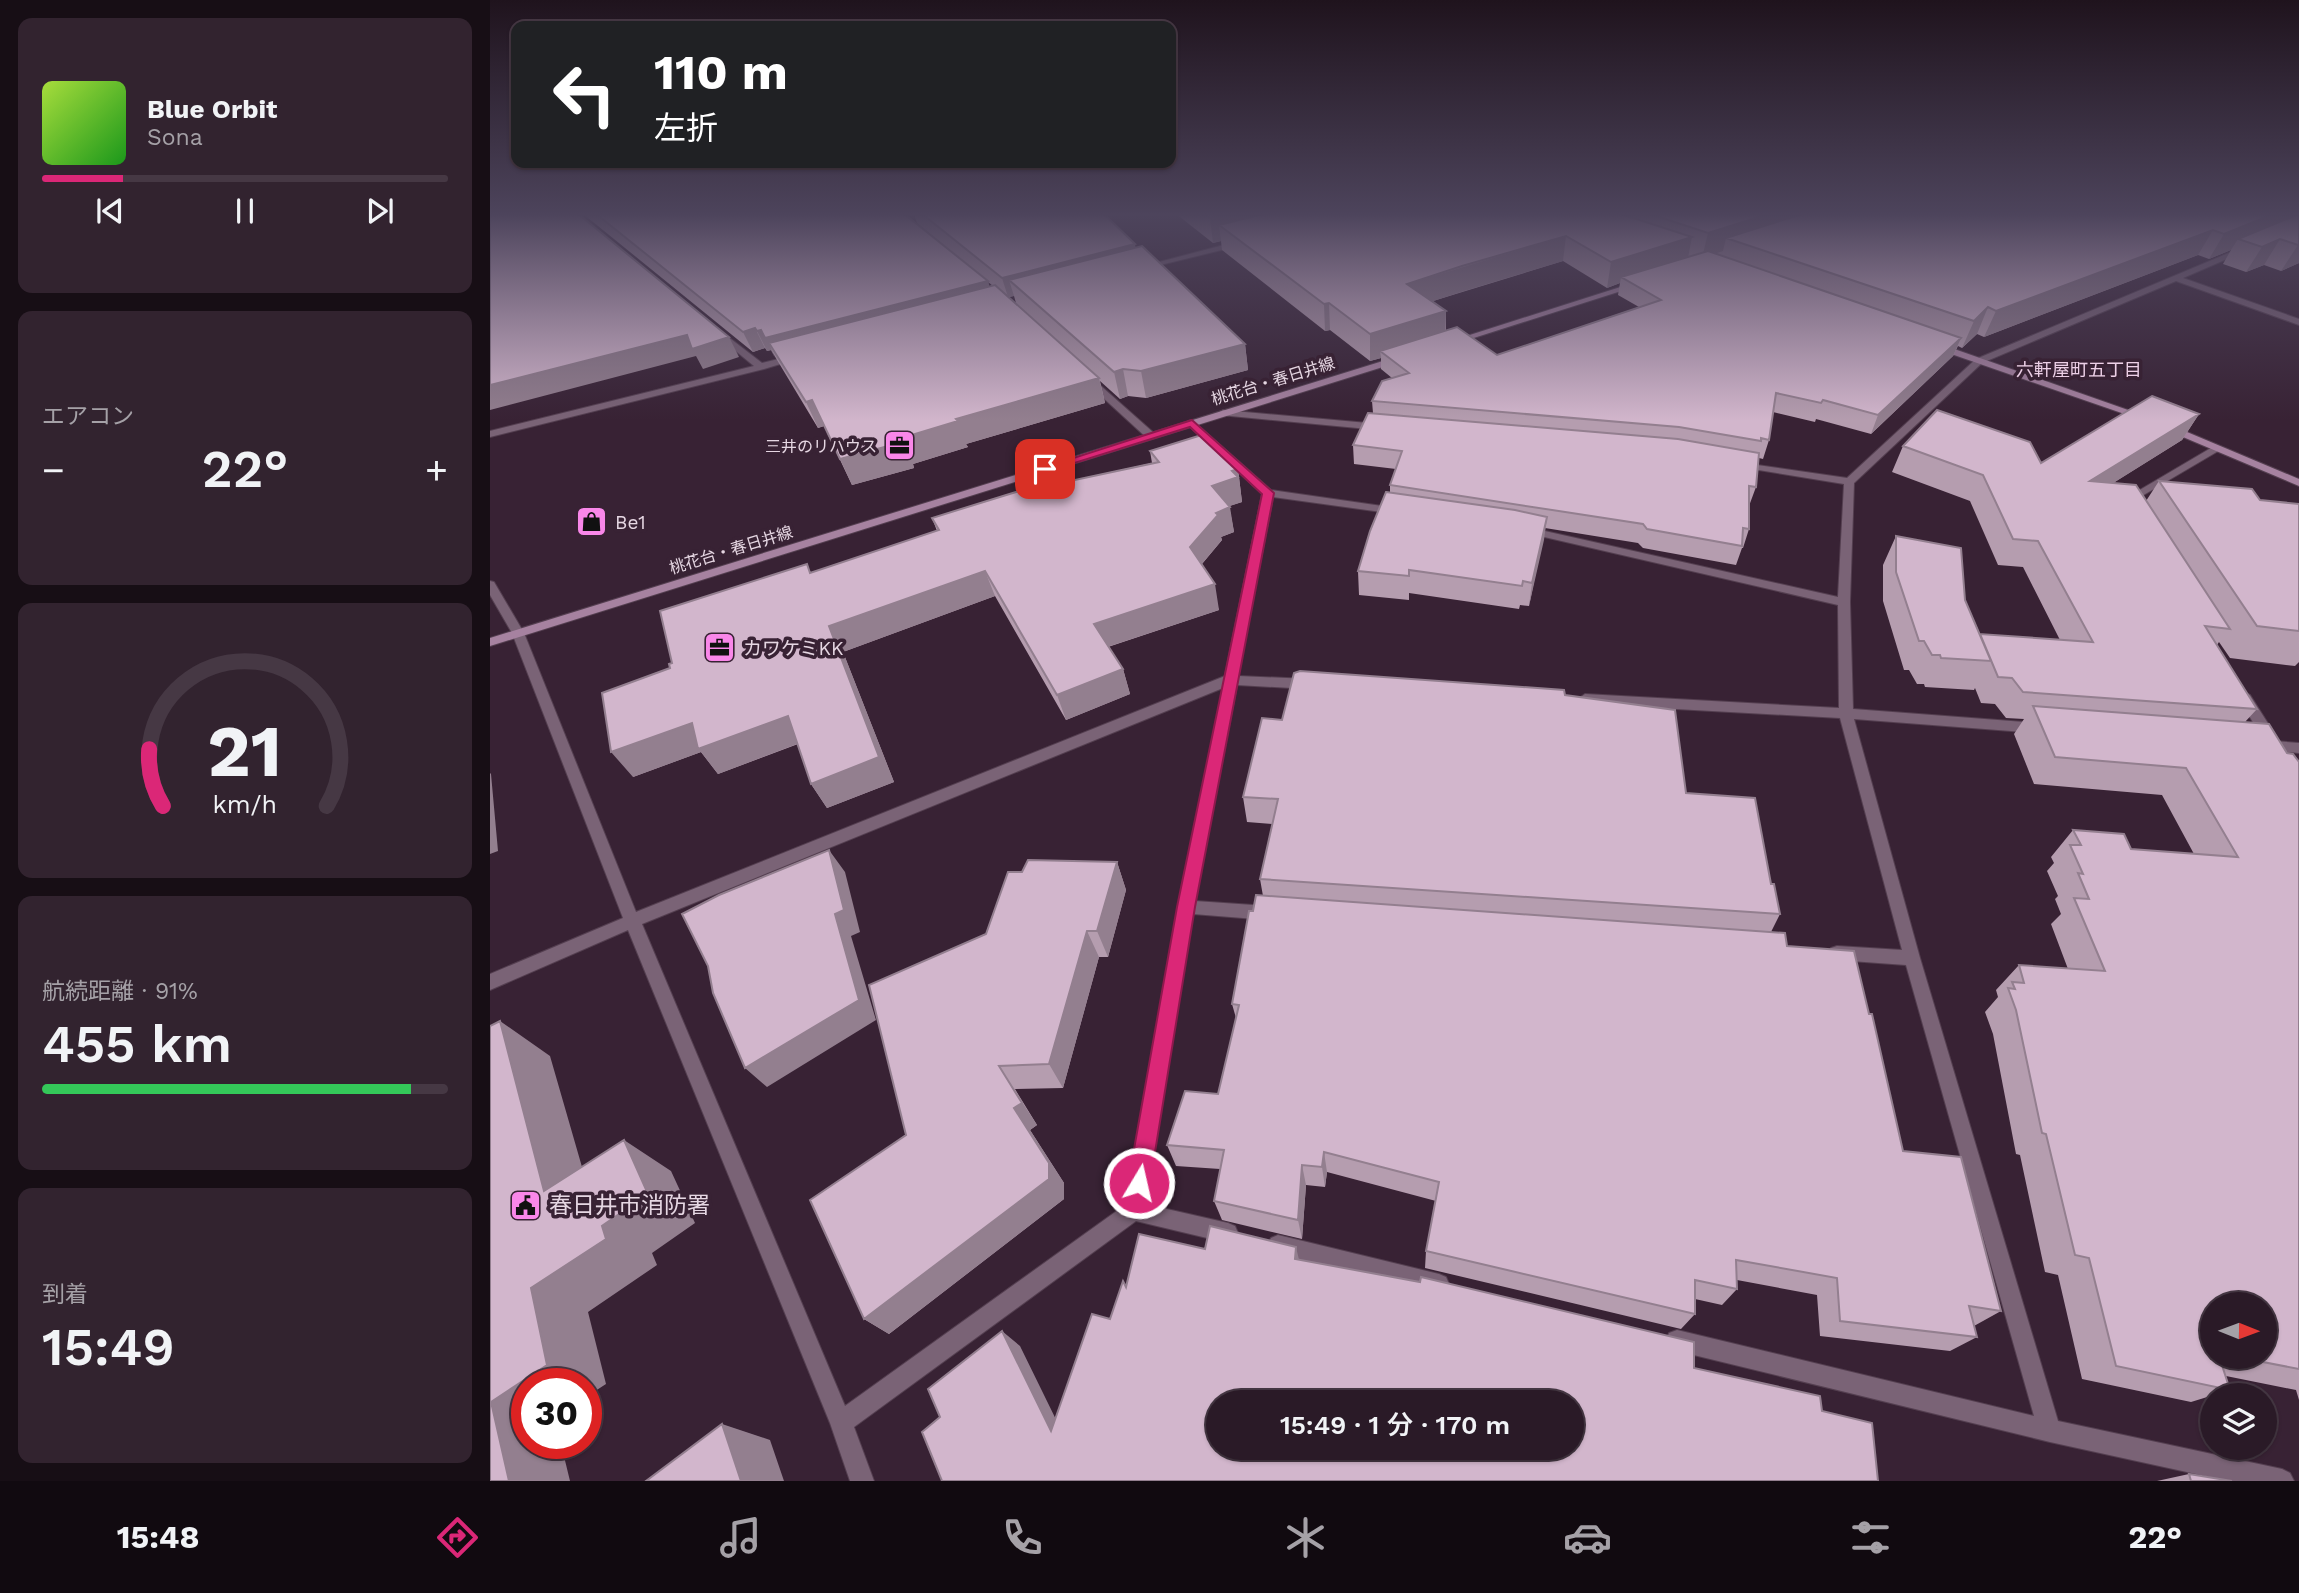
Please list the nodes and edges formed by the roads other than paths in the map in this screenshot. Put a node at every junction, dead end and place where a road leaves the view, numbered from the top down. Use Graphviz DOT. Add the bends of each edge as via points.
graph roads {
  1 [pos="1643,282"];
  2 [pos="2164,282"];
  3 [pos="2186,282"];
  4 [pos="2299,321"];
  5 [pos="709,324"];
  6 [pos="1450,343"];
  7 [pos="1928,343"];
  8 [pos="1410,355"];
  9 [pos="802,356"];
  10 [pos="1979,361"];
  11 [pos="761,367"];
  12 [pos="1084,375"];
  13 [pos="1223,414"];
  14 [pos="1192,423"];
  15 [pos="1386,428"];
  16 [pos="490,434"];
  17 [pos="1151,436"];
  18 [pos="2216,448"];
  19 [pos="1728,461"];
  20 [pos="1849,482"];
  21 [pos="2299,483"];
  22 [pos="1268,493"];
  23 [pos="1404,512"];
  24 [pos="2130,514"];
  25 [pos="1513,527"];
  26 [pos="490,585"];
  27 [pos="1844,603"];
  28 [pos="518,633"];
  29 [pos="490,642"];
  30 [pos="1229,680"];
  31 [pos="1325,685"];
  32 [pos="2238,688"];
  33 [pos="1572,698"];
  34 [pos="1846,713"];
  35 [pos="2053,729"];
  36 [pos="2247,744"];
  37 [pos="2299,748"];
  38 [pos="2278,751"];
  39 [pos="1186,907"];
  40 [pos="1284,914"];
  41 [pos="632,921"];
  42 [pos="1814,951"];
  43 [pos="1912,958"];
  44 [pos="490,982"];
  45 [pos="1134,1211"];
  46 [pos="1457,1288"];
  47 [pos="1659,1337"];
  48 [pos="841,1423"];
  49 [pos="2050,1431"];
  50 [pos="862,1481"];
  51 [pos="2282,1481"];
  1 -- 6 [label="street"];
  2 -- 10 [label="street"];
  3 -- 4 [label="street"];
  5 -- 11 [label="street"];
  7 -- 10 [label="street"];
  8 -- 13 [label="street, 桃花台・春日井線"];
  9 -- 11 [label="street"];
  10 -- 18 [label="street" via="2147,418"];
  10 -- 20 [label="street"];
  11 -- 16 [label="street"];
  12 -- 17 [label="street"];
  13 -- 14 [label="street, 桃花台・春日井線"];
  13 -- 15 [label="street"];
  14 -- 17 [label="street, 桃花台・春日井線"];
  14 -- 22 [label="street"];
  17 -- 28 [label="street, 桃花台・春日井線"];
  18 -- 21 [label="street"];
  18 -- 24 [label="street" via="2123,502"];
  19 -- 20 [label="street"];
  20 -- 27 [label="street"];
  22 -- 23 [label="street"];
  22 -- 30 [label="street"];
  25 -- 27 [label="street"];
  26 -- 28 [label="street"];
  27 -- 34 [label="street"];
  28 -- 29 [label="street, 桃花台・春日井線"];
  28 -- 41 [label="street"];
  30 -- 31 [label="street"];
  30 -- 39 [label="street"];
  30 -- 41 [label="street"];
  32 -- 38 [label="street"];
  33 -- 34 [label="street"];
  34 -- 35 [label="street"];
  34 -- 43 [label="street"];
  36 -- 38 [label="street"];
  37 -- 38 [label="street"];
  39 -- 40 [label="street"];
  39 -- 45 [label="street"];
  41 -- 44 [label="street"];
  41 -- 48 [label="street"];
  42 -- 43 [label="street"];
  43 -- 49 [label="street"];
  45 -- 46 [label="street"];
  45 -- 48 [label="street"];
  47 -- 49 [label="street"];
  48 -- 50 [label="street"];
  49 -- 51 [label="street"];
}
